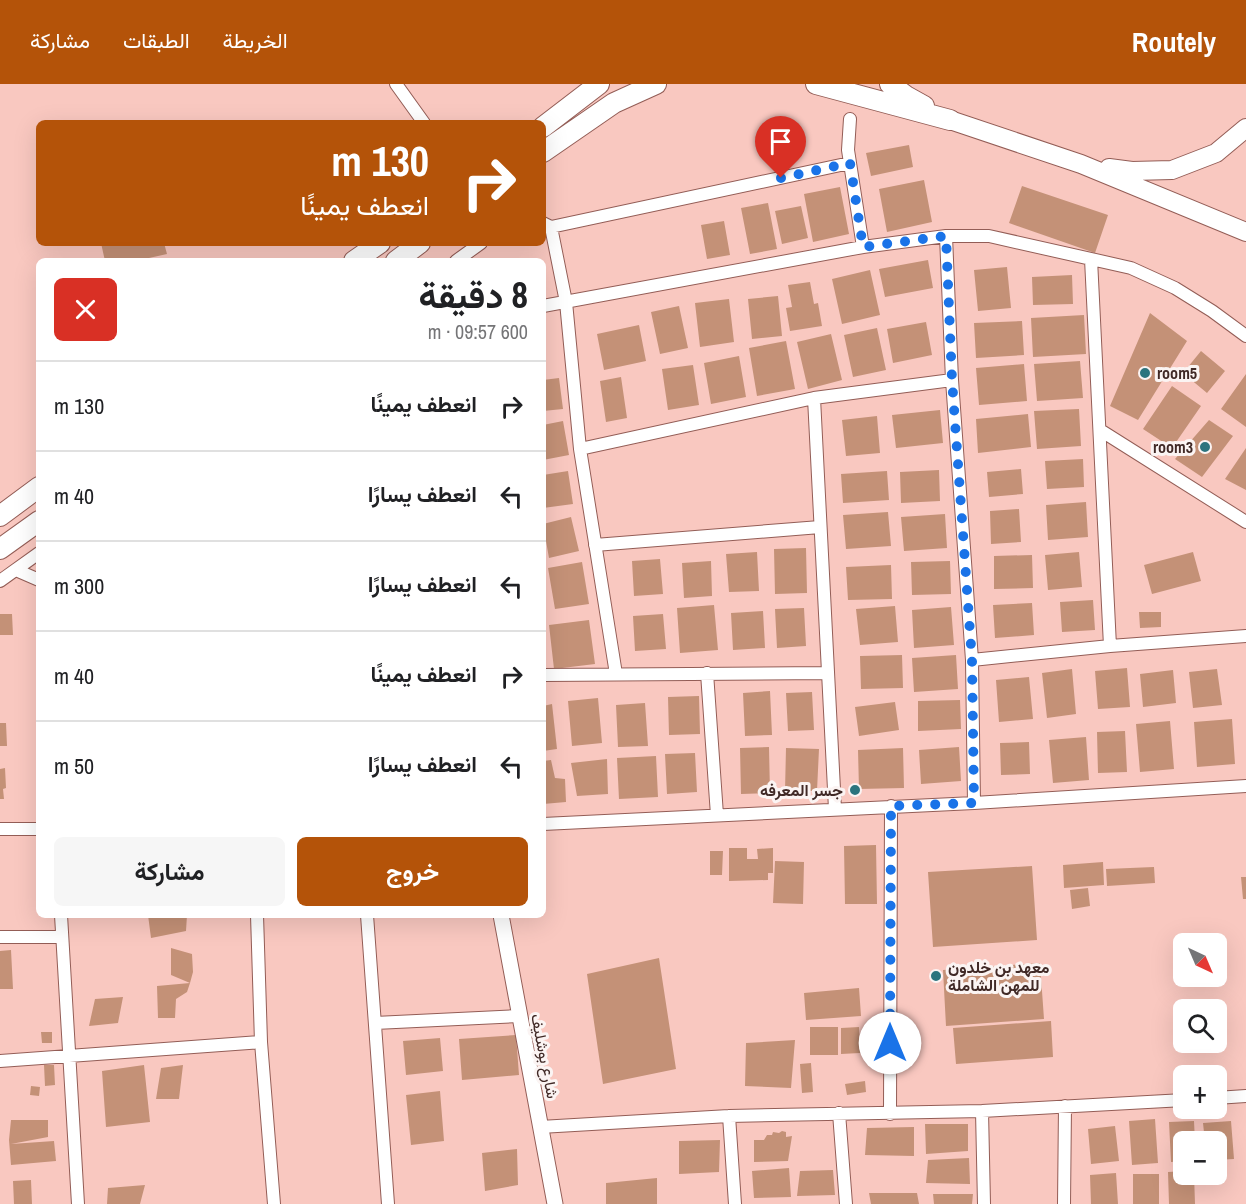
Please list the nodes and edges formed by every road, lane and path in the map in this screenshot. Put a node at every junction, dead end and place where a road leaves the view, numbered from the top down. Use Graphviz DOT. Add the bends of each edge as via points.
graph roads {
  1 [pos="396,84"];
  2 [pos="599,84"];
  3 [pos="656,84"];
  4 [pos="816,84"];
  5 [pos="890,84"];
  6 [pos="850,119"];
  7 [pos="422,120"];
  8 [pos="950,120"];
  9 [pos="546,124"];
  10 [pos="1246,128"];
  11 [pos="546,150"];
  12 [pos="850,163"];
  13 [pos="1081,164"];
  14 [pos="547,225"];
  15 [pos="1246,232"];
  16 [pos="946,236"];
  17 [pos="376,246"];
  18 [pos="416,246"];
  19 [pos="478,246"];
  20 [pos="863,247"];
  21 [pos="358,258"];
  22 [pos="400,258"];
  23 [pos="460,258"];
  24 [pos="1091,259"];
  25 [pos="566,302"];
  26 [pos="546,305"];
  27 [pos="1246,336"];
  28 [pos="952,380"];
  29 [pos="814,398"];
  30 [pos="1100,430"];
  31 [pos="580,448"];
  32 [pos="36,490"];
  33 [pos="0,516"];
  34 [pos="1246,522"];
  35 [pos="36,523"];
  36 [pos="820,526"];
  37 [pos="595,545"];
  38 [pos="0,549"];
  39 [pos="36,555"];
  40 [pos="16,570"];
  41 [pos="36,579"];
  42 [pos="0,581"];
  43 [pos="1246,636"];
  44 [pos="1110,646"];
  45 [pos="972,660"];
  46 [pos="707,673"];
  47 [pos="828,673"];
  48 [pos="616,674"];
  49 [pos="546,675"];
  50 [pos="1246,786"];
  51 [pos="974,803"];
  52 [pos="891,806"];
  53 [pos="835,809"];
  54 [pos="717,815"];
  55 [pos="546,825"];
  56 [pos="0,829"];
  57 [pos="36,829"];
  58 [pos="61,918"];
  59 [pos="257,918"];
  60 [pos="367,918"];
  61 [pos="502,918"];
  62 [pos="61,937"];
  63 [pos="0,938"];
  64 [pos="519,1016"];
  65 [pos="375,1023"];
  66 [pos="261,1042"];
  67 [pos="69,1055"];
  68 [pos="0,1061"];
  69 [pos="1246,1096"];
  70 [pos="1227,1097"];
  71 [pos="1173,1101"];
  72 [pos="1065,1106"];
  73 [pos="982,1111"];
  74 [pos="839,1113"];
  75 [pos="890,1114"];
  76 [pos="729,1116"];
  77 [pos="540,1127"];
  78 [pos="78,1204"];
  79 [pos="274,1204"];
  80 [pos="388,1204"];
  81 [pos="555,1204"];
  82 [pos="735,1204"];
  83 [pos="846,1204"];
  84 [pos="984,1204"];
  85 [pos="1064,1204"];
  1 -- 7 [label="street"];
  2 -- 9 [label="highway"];
  3 -- 11 [label="highway" via="614,103"];
  4 -- 8 [label="highway"];
  5 -- 8 [label="highway"];
  6 -- 12 [label="street"];
  8 -- 13 [label="main road"];
  10 -- 13 [label="main road" via="1216,153 1172,170 1132,171"];
  12 -- 14 [label="street"];
  12 -- 20 [label="street"];
  13 -- 15 [label="main road"];
  14 -- 25 [label="street"];
  16 -- 20 [label="street"];
  16 -- 24 [label="street" via="989,236"];
  16 -- 28 [label="street"];
  17 -- 21 [label="highway"];
  18 -- 22 [label="highway"];
  19 -- 23 [label="street"];
  20 -- 25 [label="street"];
  24 -- 27 [label="street" via="1131,268 1156,279"];
  24 -- 30 [label="street"];
  25 -- 26 [label="street"];
  25 -- 31 [label="street"];
  28 -- 29 [label="street"];
  28 -- 45 [label="street"];
  29 -- 31 [label="street"];
  29 -- 36 [label="street"];
  30 -- 34 [label="street"];
  30 -- 44 [label="street"];
  31 -- 37 [label="street"];
  32 -- 33 [label="highway"];
  35 -- 38 [label="highway"];
  36 -- 37 [label="street"];
  36 -- 47 [label="street"];
  37 -- 48 [label="street"];
  39 -- 40 [label="street"];
  40 -- 41 [label="street"];
  40 -- 42 [label="street"];
  43 -- 44 [label="street"];
  44 -- 45 [label="street"];
  45 -- 51 [label="street"];
  46 -- 47 [label="street"];
  46 -- 48 [label="street"];
  46 -- 54 [label="street"];
  47 -- 53 [label="street"];
  48 -- 49 [label="street"];
  50 -- 51 [label="street"];
  51 -- 52 [label="street"];
  52 -- 53 [label="street"];
  52 -- 75 [label="street"];
  53 -- 54 [label="street"];
  54 -- 55 [label="street"];
  56 -- 57 [label="street"];
  58 -- 62 [label="street"];
  59 -- 66 [label="street"];
  60 -- 65 [label="street"];
  61 -- 64 [label="street, شارع بوشليف"];
  62 -- 63 [label="street"];
  62 -- 67 [label="street"];
  64 -- 65 [label="street"];
  64 -- 77 [label="street, شارع بوشليف"];
  65 -- 80 [label="street"];
  66 -- 67 [label="street"];
  66 -- 79 [label="street"];
  67 -- 68 [label="street"];
  67 -- 78 [label="street"];
  69 -- 70 [label="street"];
  71 -- 72 [label="street"];
  72 -- 73 [label="street"];
  72 -- 85 [label="street"];
  73 -- 75 [label="street"];
  73 -- 84 [label="street"];
  74 -- 75 [label="street"];
  74 -- 76 [label="street"];
  74 -- 83 [label="street"];
  76 -- 77 [label="street"];
  76 -- 82 [label="street"];
  77 -- 81 [label="street, شارع بوشليف"];
}
